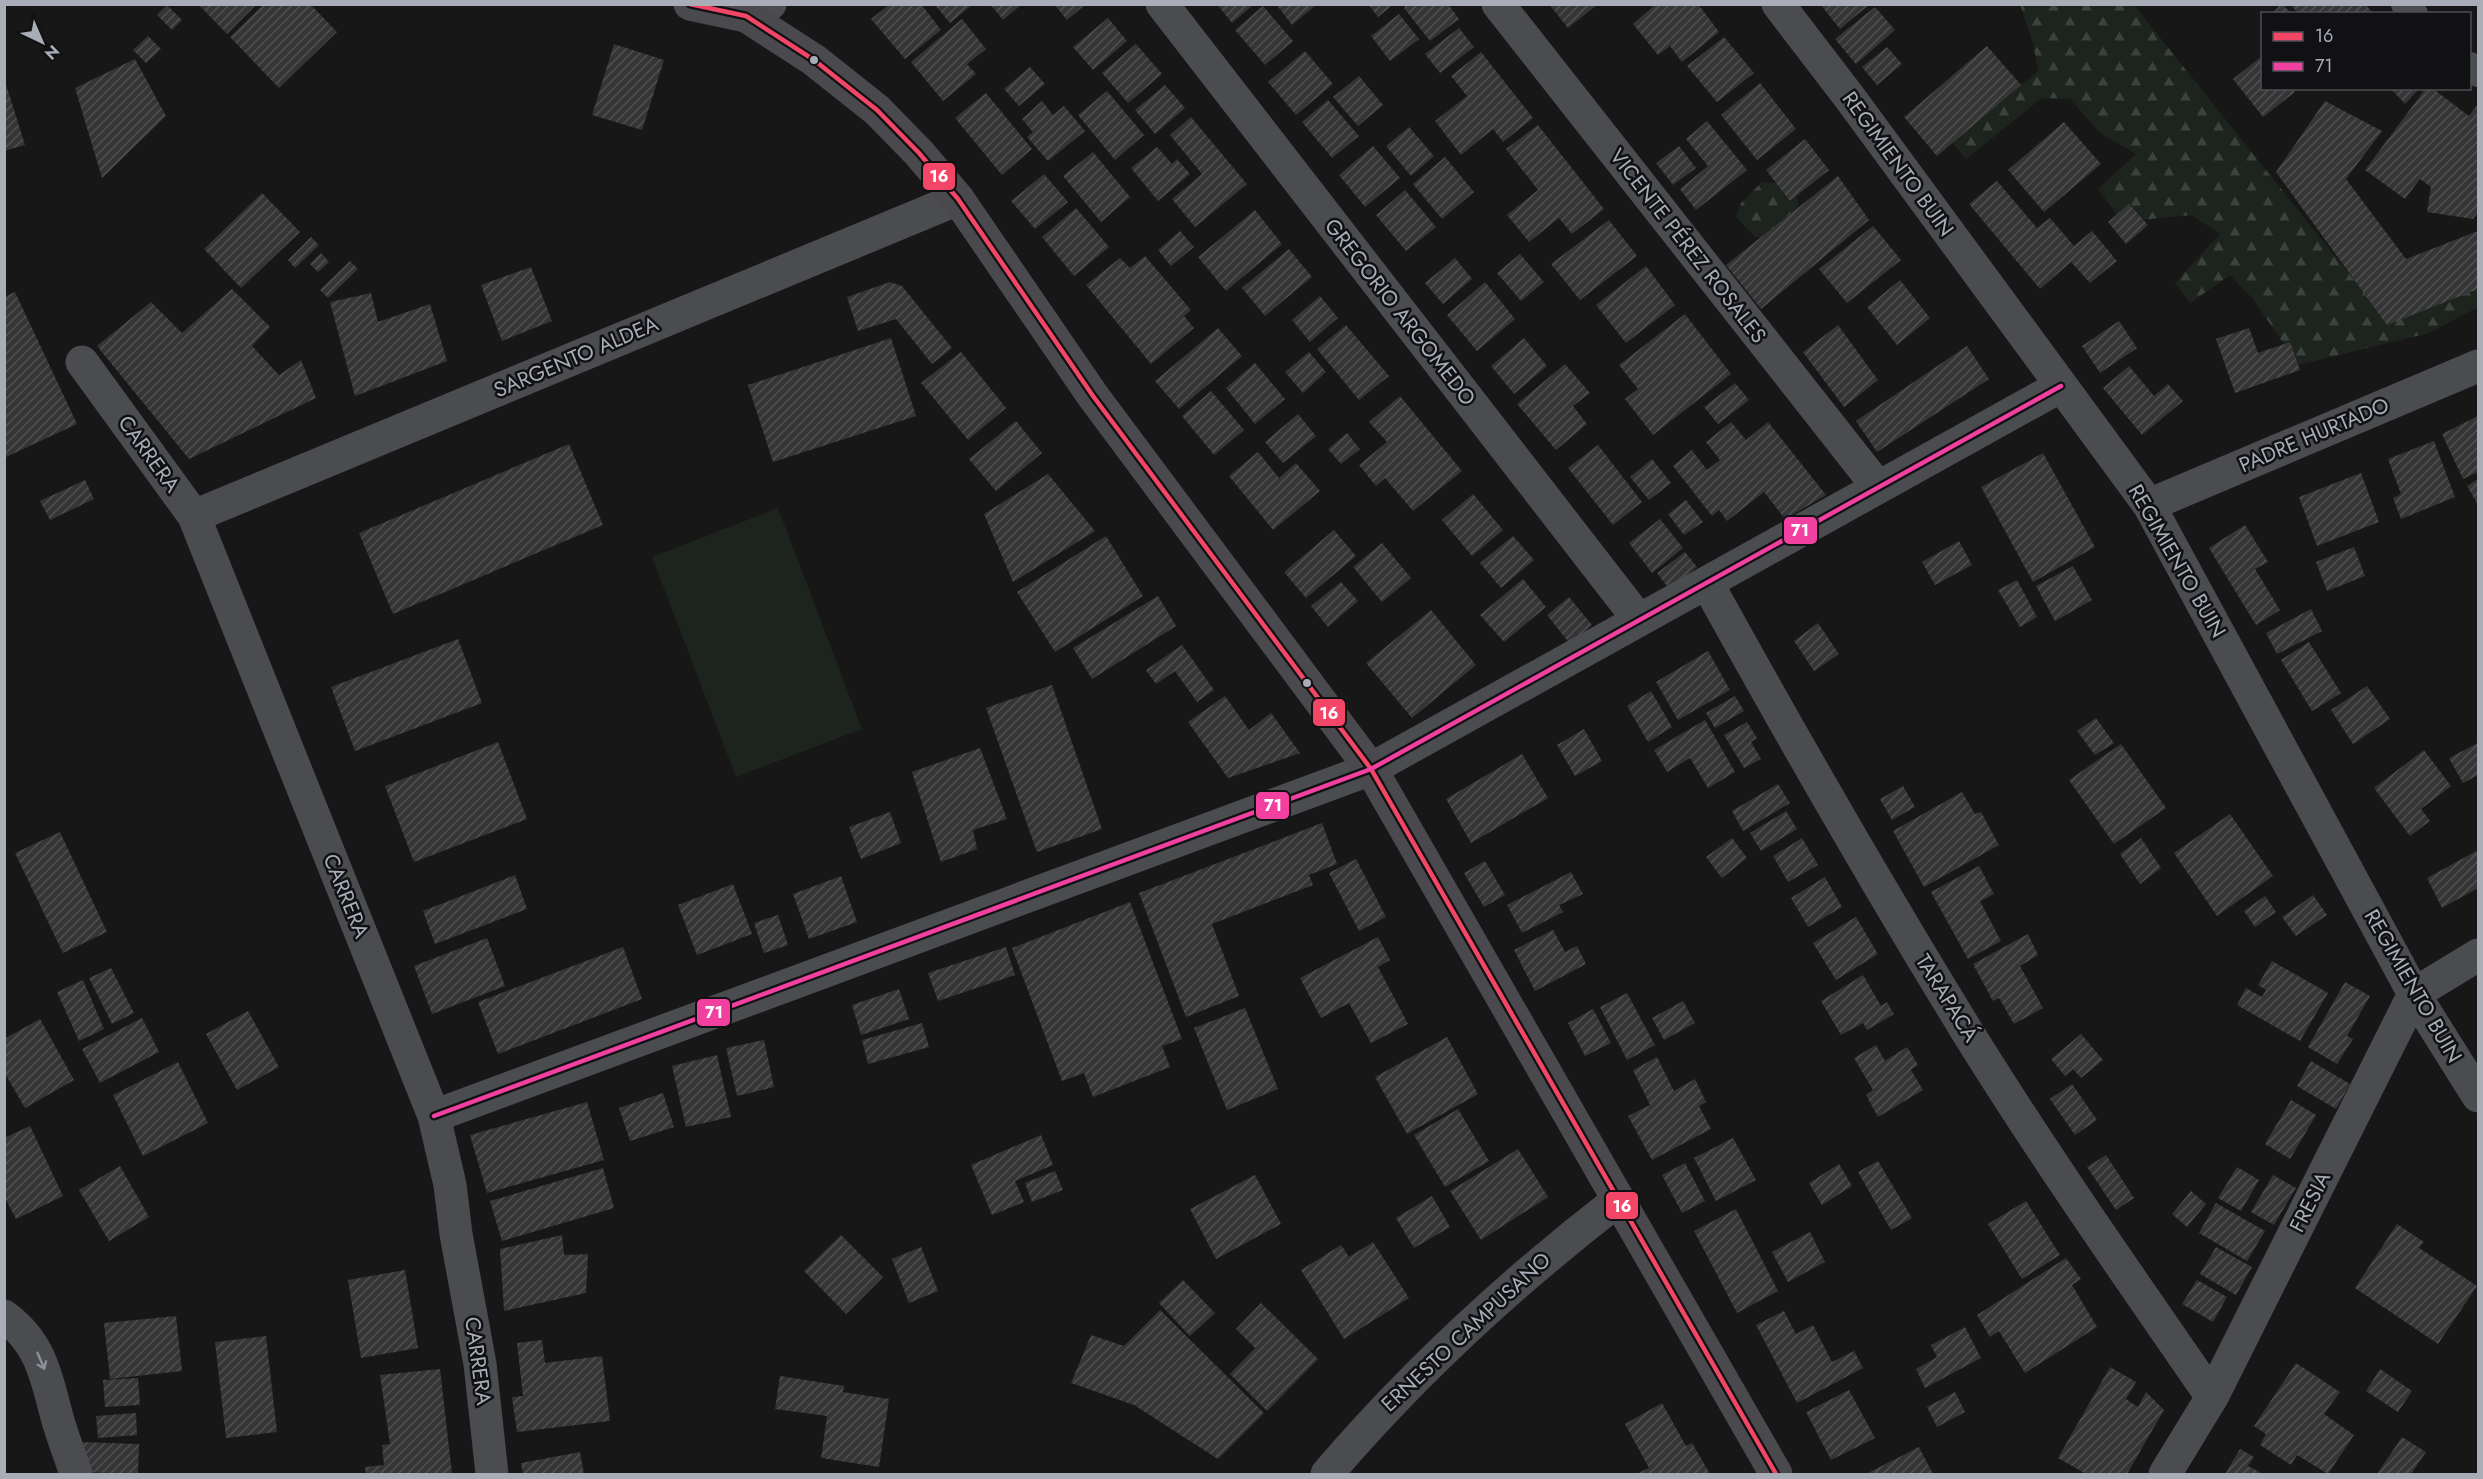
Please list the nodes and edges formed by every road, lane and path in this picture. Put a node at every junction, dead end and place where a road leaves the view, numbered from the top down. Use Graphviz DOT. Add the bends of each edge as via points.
graph roads {
  1 [pos="690,4"];
  2 [pos="1162,4"];
  3 [pos="1498,4"];
  4 [pos="1778,4"];
  5 [pos="758,10"];
  6 [pos="958,199"];
  7 [pos="82,362"];
  8 [pos="2478,366"];
  9 [pos="2061,386"];
  10 [pos="1878,487"];
  11 [pos="2149,505"];
  12 [pos="194,516"];
  13 [pos="1707,583"];
  14 [pos="1639,620"];
  15 [pos="1371,769"];
  16 [pos="2478,955"];
  17 [pos="2414,994"];
  18 [pos="2478,1096"];
  19 [pos="434,1116"];
  20 [pos="1617,1201"];
  21 [pos="4,1316"];
  22 [pos="2212,1397"];
  23 [pos="76,1474"];
  24 [pos="492,1474"];
  25 [pos="1327,1474"];
  26 [pos="1776,1474"];
  27 [pos="2165,1474"];
  1 -- 5 [label="main road"];
  2 -- 14 [label="street, GREGORIO ARGOMEDO"];
  3 -- 10 [label="street, VICENTE PÉREZ ROSALES"];
  4 -- 9 [label="street, REGIMIENTO BUIN"];
  5 -- 6 [label="main road" via="876,110"];
  6 -- 12 [label="street, SARGENTO ALDEA"];
  6 -- 15 [label="main road" via="1093,396"];
  7 -- 12 [label="street, CARRERA"];
  8 -- 11 [label="street, PADRE HURTADO"];
  9 -- 10 [label="street"];
  9 -- 11 [label="street, REGIMIENTO BUIN"];
  10 -- 13 [label="street"];
  11 -- 17 [label="street, REGIMIENTO BUIN"];
  12 -- 19 [label="street, CARRERA"];
  13 -- 14 [label="street"];
  13 -- 22 [label="street, TARAPACÁ" via="1799,749 1970,1035 2088,1217"];
  14 -- 15 [label="street"];
  15 -- 19 [label="street"];
  15 -- 20 [label="main road"];
  16 -- 17 [label="street"];
  17 -- 18 [label="street, REGIMIENTO BUIN"];
  17 -- 22 [label="street, FRESIA"];
  19 -- 24 [label="street, CARRERA" via="450,1185 480,1364"];
  20 -- 25 [label="street, ERNESTO CAMPUSANO" via="1488,1306 1370,1423"];
  20 -- 26 [label="main road"];
  21 -- 23 [label="street, one-way" via="35,1347"];
  22 -- 27 [label="street, FRESIA"];
}
